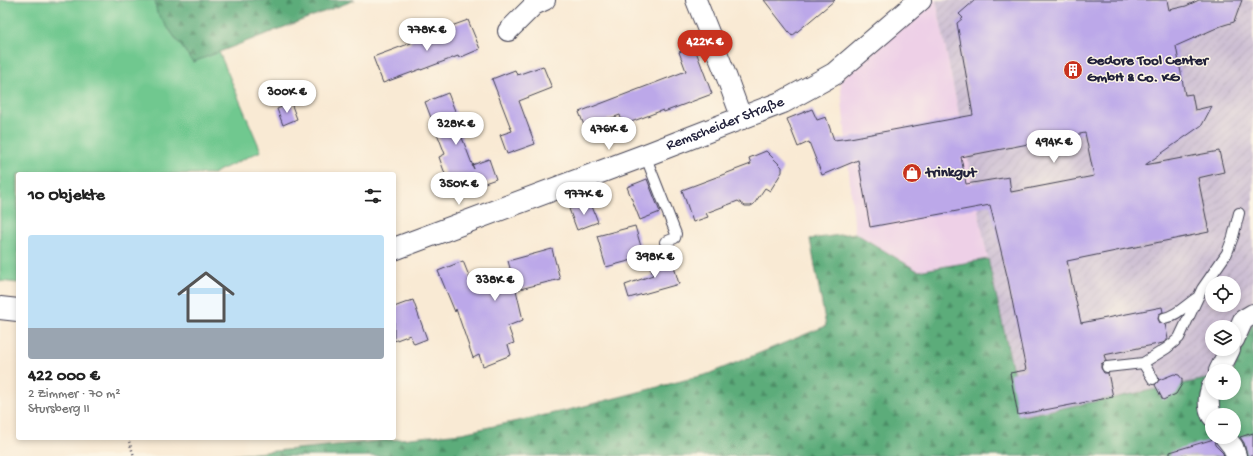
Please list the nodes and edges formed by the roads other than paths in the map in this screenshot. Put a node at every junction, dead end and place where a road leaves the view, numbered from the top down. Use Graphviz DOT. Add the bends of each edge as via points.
graph roads {
  1 [pos="545,0"];
  2 [pos="696,0"];
  3 [pos="920,0"];
  4 [pos="508,30"];
  5 [pos="742,118"];
  6 [pos="645,155"];
  7 [pos="1239,213"];
  8 [pos="665,242"];
  9 [pos="396,248"];
  10 [pos="1198,297"];
  11 [pos="0,308"];
  12 [pos="16,310"];
  13 [pos="1253,314"];
  14 [pos="1164,318"];
  15 [pos="1241,326"];
  16 [pos="1143,363"];
  17 [pos="1107,367"];
  18 [pos="1153,380"];
  19 [pos="1231,444"];
  20 [pos="1236,456"];
  1 -- 4 [label="street" via="534,5"];
  2 -- 5 [label="street"];
  3 -- 5 [label="main road, Remscheider Straße" via="834,74 783,102"];
  5 -- 6 [label="main road, Remscheider Straße"];
  6 -- 8 [label="lane" via="676,234 675,238"];
  6 -- 9 [label="main road, Remscheider Straße"];
  7 -- 10 [label="lane" via="1234,238 1227,253"];
  10 -- 14 [label="lane" via="1172,317"];
  10 -- 16 [label="lane" via="1179,338"];
  11 -- 12 [label="main road"];
  13 -- 15 [label="street" via="1244,320"];
  16 -- 17 [label="lane"];
  16 -- 18 [label="lane"];
  19 -- 20 [label="street"];
}
